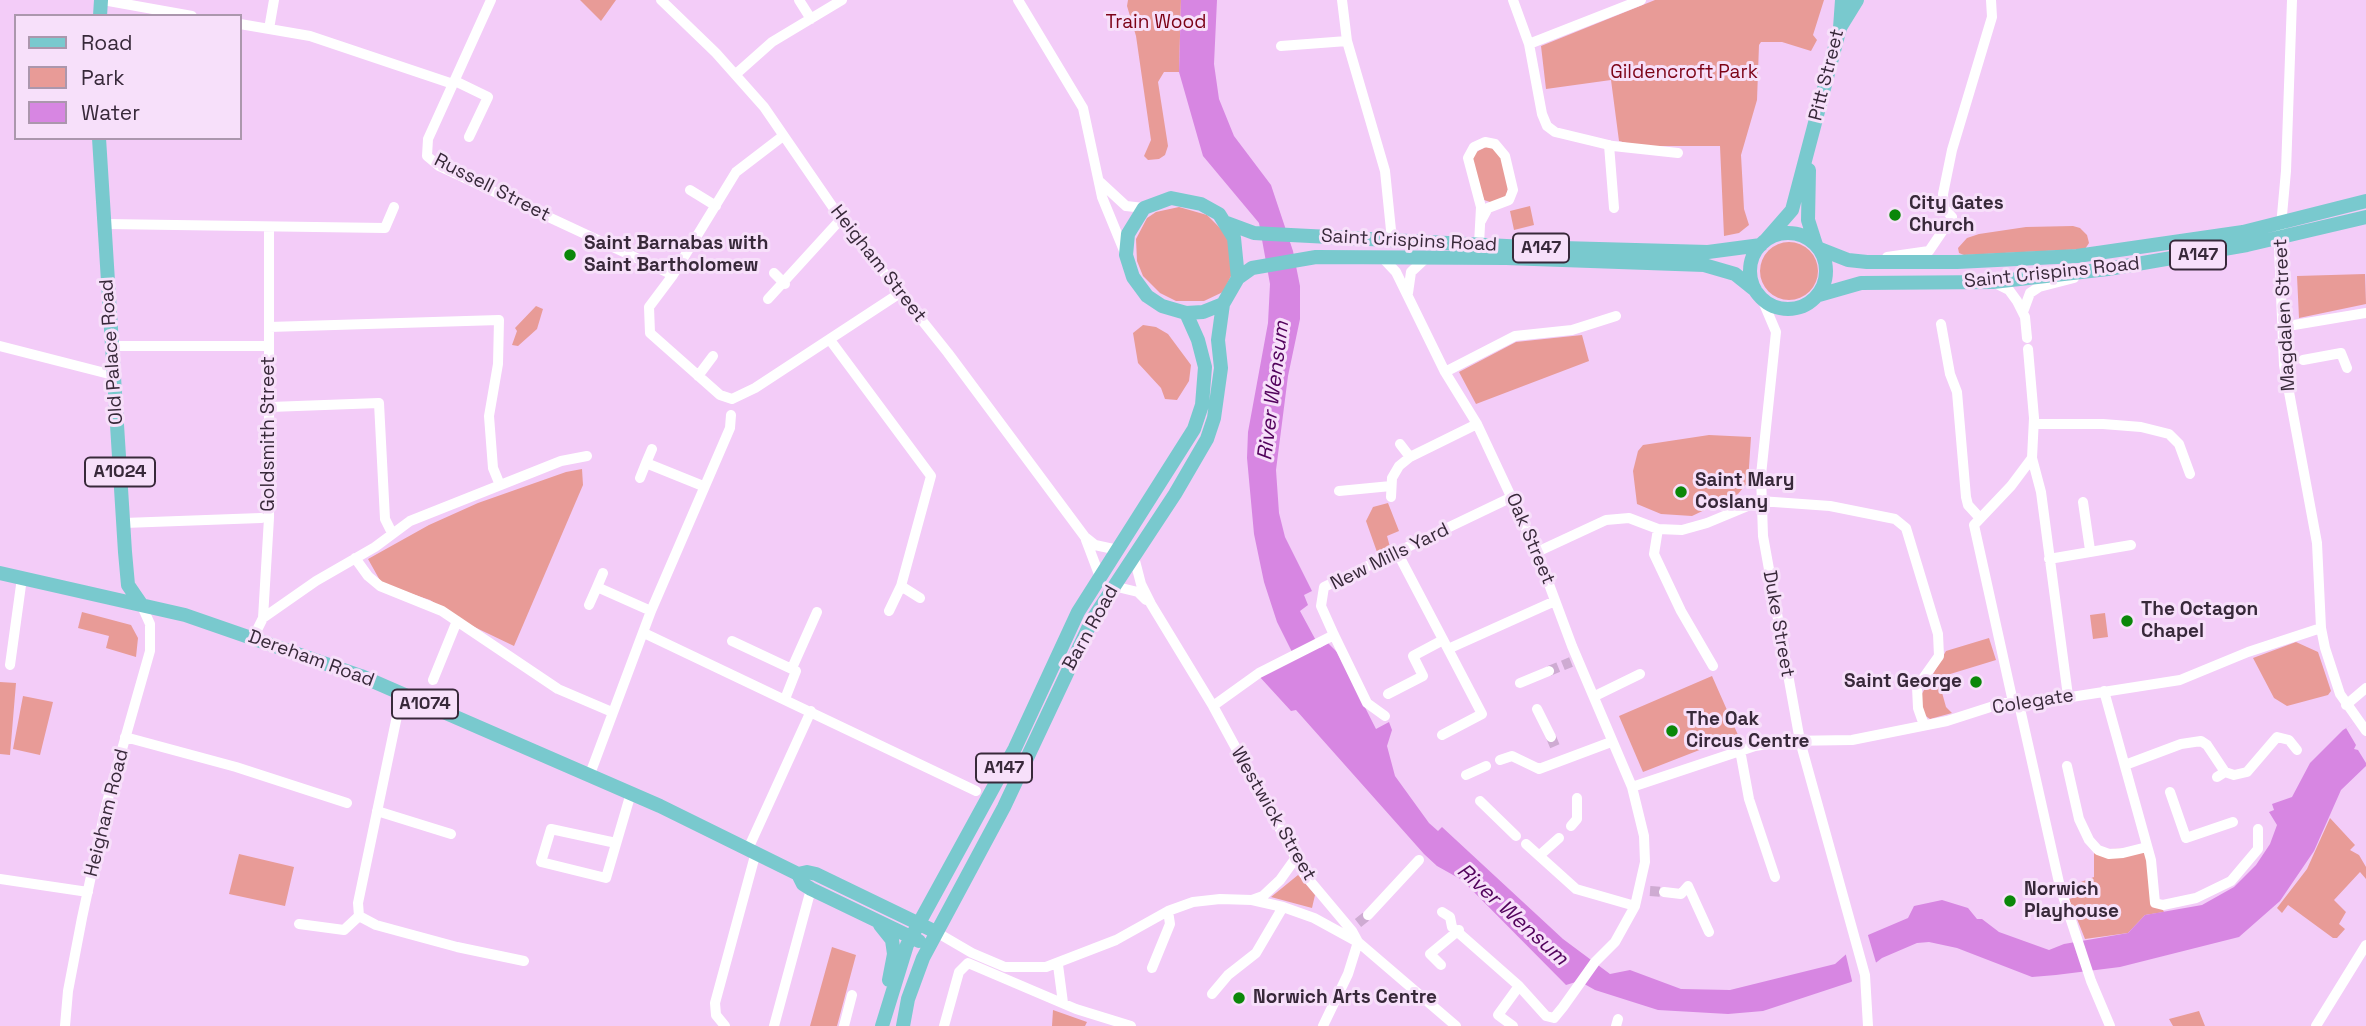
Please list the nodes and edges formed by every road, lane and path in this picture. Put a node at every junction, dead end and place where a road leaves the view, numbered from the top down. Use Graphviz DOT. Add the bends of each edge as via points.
graph roads {
  1 [pos="102,0"];
  2 [pos="274,0"];
  3 [pos="491,0"];
  4 [pos="661,0"];
  5 [pos="799,0"];
  6 [pos="842,0"];
  7 [pos="1018,0"];
  8 [pos="1342,0"];
  9 [pos="1513,0"];
  10 [pos="1641,0"];
  11 [pos="1842,0"];
  12 [pos="1857,0"];
  13 [pos="1991,0"];
  14 [pos="2292,0"];
  15 [pos="181,14"];
  16 [pos="811,19"];
  17 [pos="242,24"];
  18 [pos="1840,28"];
  19 [pos="269,29"];
  20 [pos="1347,41"];
  21 [pos="1530,44"];
  22 [pos="1281,46"];
  23 [pos="736,74"];
  24 [pos="454,83"];
  25 [pos="783,136"];
  26 [pos="469,137"];
  27 [pos="99,140"];
  28 [pos="1609,145"];
  29 [pos="1809,149"];
  30 [pos="1678,153"];
  31 [pos="1101,182"];
  32 [pos="690,190"];
  33 [pos="2366,201"];
  34 [pos="716,206"];
  35 [pos="394,207"];
  36 [pos="1143,208"];
  37 [pos="1614,208"];
  38 [pos="2366,216"];
  39 [pos="841,219"];
  40 [pos="1481,221"];
  41 [pos="1227,223"];
  42 [pos="105,224"];
  43 [pos="269,227"];
  44 [pos="1392,240"];
  45 [pos="1762,243"];
  46 [pos="1479,244"];
  47 [pos="1818,247"];
  48 [pos="1126,255"];
  49 [pos="1381,256"];
  50 [pos="1429,257"];
  51 [pos="1867,262"];
  52 [pos="774,273"];
  53 [pos="673,275"];
  54 [pos="1238,278"];
  55 [pos="1993,282"];
  56 [pos="785,284"];
  57 [pos="2029,286"];
  58 [pos="900,293"];
  59 [pos="1759,295"];
  60 [pos="1819,295"];
  61 [pos="768,299"];
  62 [pos="1409,299"];
  63 [pos="1223,304"];
  64 [pos="2023,312"];
  65 [pos="1186,313"];
  66 [pos="2366,313"];
  67 [pos="1616,316"];
  68 [pos="1941,324"];
  69 [pos="269,327"];
  70 [pos="2282,327"];
  71 [pos="830,340"];
  72 [pos="0,346"];
  73 [pos="112,346"];
  74 [pos="269,346"];
  75 [pos="713,356"];
  76 [pos="2294,362"];
  77 [pos="2347,368"];
  78 [pos="1445,372"];
  79 [pos="113,375"];
  80 [pos="698,376"];
  81 [pos="270,407"];
  82 [pos="731,415"];
  83 [pos="2034,424"];
  84 [pos="1477,425"];
  85 [pos="1400,444"];
  86 [pos="652,449"];
  87 [pos="587,456"];
  88 [pos="1410,457"];
  89 [pos="2032,458"];
  90 [pos="646,464"];
  91 [pos="2190,474"];
  92 [pos="640,478"];
  93 [pos="500,485"];
  94 [pos="703,486"];
  95 [pos="1339,491"];
  96 [pos="1512,497"];
  97 [pos="1760,501"];
  98 [pos="2083,502"];
  99 [pos="1979,517"];
  100 [pos="261,518"];
  101 [pos="124,523"];
  102 [pos="1658,529"];
  103 [pos="392,533"];
  104 [pos="1085,537"];
  105 [pos="2131,545"];
  106 [pos="1118,550"];
  107 [pos="2090,550"];
  108 [pos="1397,552"];
  109 [pos="1537,552"];
  110 [pos="1134,556"];
  111 [pos="355,558"];
  112 [pos="2049,559"];
  113 [pos="0,573"];
  114 [pos="603,573"];
  115 [pos="1100,577"];
  116 [pos="22,578"];
  117 [pos="901,586"];
  118 [pos="1113,586"];
  119 [pos="597,587"];
  120 [pos="920,598"];
  121 [pos="1555,601"];
  122 [pos="141,604"];
  123 [pos="1151,604"];
  124 [pos="589,605"];
  125 [pos="651,611"];
  126 [pos="889,611"];
  127 [pos="817,612"];
  128 [pos="263,618"];
  129 [pos="457,621"];
  130 [pos="2321,628"];
  131 [pos="644,634"];
  132 [pos="1334,635"];
  133 [pos="253,638"];
  134 [pos="732,640"];
  135 [pos="1446,644"];
  136 [pos="10,665"];
  137 [pos="1713,666"];
  138 [pos="792,668"];
  139 [pos="1549,671"];
  140 [pos="1640,674"];
  141 [pos="433,680"];
  142 [pos="1520,682"];
  143 [pos="2366,688"];
  144 [pos="2104,691"];
  145 [pos="402,692"];
  146 [pos="1388,694"];
  147 [pos="1595,696"];
  148 [pos="2068,696"];
  149 [pos="785,699"];
  150 [pos="2016,703"];
  151 [pos="2346,705"];
  152 [pos="1213,706"];
  153 [pos="1537,709"];
  154 [pos="612,712"];
  155 [pos="811,712"];
  156 [pos="1385,716"];
  157 [pos="1924,725"];
  158 [pos="2366,731"];
  159 [pos="1442,735"];
  160 [pos="125,737"];
  161 [pos="1551,737"];
  162 [pos="1800,741"];
  163 [pos="1611,742"];
  164 [pos="1556,749"];
  165 [pos="1740,750"];
  166 [pos="2297,750"];
  167 [pos="1500,760"];
  168 [pos="1561,761"];
  169 [pos="2125,765"];
  170 [pos="1486,766"];
  171 [pos="2067,766"];
  172 [pos="590,774"];
  173 [pos="1466,775"];
  174 [pos="1632,787"];
  175 [pos="976,791"];
  176 [pos="2170,792"];
  177 [pos="631,793"];
  178 [pos="1577,798"];
  179 [pos="1480,801"];
  180 [pos="347,803"];
  181 [pos="377,811"];
  182 [pos="2233,822"];
  183 [pos="1571,826"];
  184 [pos="2258,829"];
  185 [pos="451,834"];
  186 [pos="1516,836"];
  187 [pos="1559,838"];
  188 [pos="616,843"];
  189 [pos="1526,844"];
  190 [pos="2147,847"];
  191 [pos="752,851"];
  192 [pos="1541,855"];
  193 [pos="1295,859"];
  194 [pos="1419,860"];
  195 [pos="798,874"];
  196 [pos="1775,877"];
  197 [pos="0,880"];
  198 [pos="811,889"];
  199 [pos="88,892"];
  200 [pos="1664,892"];
  201 [pos="1252,900"];
  202 [pos="1283,906"];
  203 [pos="1635,906"];
  204 [pos="1168,911"];
  205 [pos="1443,912"];
  206 [pos="1368,915"];
  207 [pos="359,916"];
  208 [pos="875,921"];
  209 [pos="919,921"];
  210 [pos="299,924"];
  211 [pos="1459,930"];
  212 [pos="936,932"];
  213 [pos="1709,932"];
  214 [pos="911,937"];
  215 [pos="1358,942"];
  216 [pos="2366,945"];
  217 [pos="929,947"];
  218 [pos="524,961"];
  219 [pos="1058,965"];
  220 [pos="1441,965"];
  221 [pos="1152,968"];
  222 [pos="1519,986"];
  223 [pos="1212,994"];
  224 [pos="852,995"];
  225 [pos="716,1003"];
  226 [pos="1063,1003"];
  227 [pos="703,1006"];
  228 [pos="762,1019"];
  229 [pos="1549,1022"];
  230 [pos="2324,1023"];
  231 [pos="774,1024"];
  232 [pos="65,1026"];
  233 [pos="725,1026"];
  234 [pos="844,1026"];
  235 [pos="882,1026"];
  236 [pos="902,1026"];
  237 [pos="944,1026"];
  238 [pos="1131,1026"];
  239 [pos="1323,1026"];
  240 [pos="1456,1026"];
  241 [pos="1513,1026"];
  242 [pos="1868,1026"];
  243 [pos="2110,1026"];
  1 -- 15 [label="street"];
  2 -- 19 [label="street"];
  3 -- 24 [label="street, Russell Street"];
  4 -- 23 [label="street, Heigham Street"];
  5 -- 16 [label="street"];
  6 -- 16 [label="street"];
  7 -- 31 [label="street" via="1083,108"];
  8 -- 20 [label="street"];
  9 -- 21 [label="street"];
  10 -- 21 [label="street"];
  11 -- 18 [label="main road, Pitt Street"];
  12 -- 18 [label="main road"];
  13 -- 51 [label="street" via="1992,17 1945,183 1944,208 1952,217 1936,244 1924,254"];
  14 -- 70 [label="street, Magdalen Street" via="2279,248"];
  16 -- 23 [label="street" via="772,42"];
  17 -- 19 [label="street"];
  18 -- 29 [label="main road, Pitt Street"];
  19 -- 24 [label="street" via="335,43"];
  20 -- 22 [label="street"];
  20 -- 44 [label="street" via="1385,171"];
  21 -- 28 [label="street" via="1547,126"];
  23 -- 25 [label="street, Heigham Street"];
  24 -- 26 [label="street" via="488,97"];
  24 -- 53 [label="street, Russell Street" via="428,139 431,160"];
  25 -- 34 [label="street" via="736,172"];
  25 -- 39 [label="street, Heigham Street"];
  27 -- 42 [label="main road, Old Palace Road / A1024"];
  28 -- 30 [label="street"];
  28 -- 37 [label="street"];
  29 -- 45 [label="main road, Pitt Street" via="1792,210"];
  29 -- 47 [label="main road, Pitt Street" via="1808,220"];
  31 -- 36 [label="street" via="1126,206"];
  31 -- 48 [label="street" via="1102,197"];
  32 -- 34 [label="street"];
  33 -- 51 [label="main road, Saint Crispins Road / A147" via="2185,242 2026,259"];
  34 -- 53 [label="street"];
  35 -- 43 [label="street" via="385,228"];
  36 -- 41 [label="main road, A147" via="1171,198 1201,204"];
  36 -- 48 [label="main road" via="1128,234"];
  38 -- 57 [label="main road, Saint Crispins Road / A147" via="2233,248"];
  39 -- 56 [label="street"];
  39 -- 58 [label="street, Heigham Street"];
  40 -- 40 [label="street" via="1468,158 1474,147 1485,142 1495,144 1505,156 1513,190 1509,200 1488,208"];
  40 -- 46 [label="street"];
  41 -- 44 [label="main road, Saint Crispins Road / A147" via="1254,233"];
  41 -- 54 [label="main road" via="1237,250"];
  42 -- 43 [label="street"];
  42 -- 73 [label="main road, Old Palace Road / A1024"];
  43 -- 69 [label="street, Goldsmith Street"];
  44 -- 46 [label="main road, Saint Crispins Road / A147"];
  45 -- 46 [label="main road, Saint Crispins Road / A147" via="1690,252"];
  45 -- 47 [label="main road, Saint Crispins Road" via="1785,233 1807,238"];
  45 -- 59 [label="main road" via="1752,258 1750,275"];
  47 -- 51 [label="main road, Saint Crispins Road / A147" via="1848,260"];
  47 -- 60 [label="main road" via="1827,272"];
  48 -- 65 [label="main road" via="1133,277 1147,296"];
  49 -- 50 [label="main road, Saint Crispins Road / A147"];
  49 -- 54 [label="main road, Saint Crispins Road / A147" via="1300,259 1252,268"];
  49 -- 62 [label="street, Oak Street" via="1396,272"];
  50 -- 59 [label="main road, Saint Crispins Road / A147" via="1704,265 1735,274"];
  50 -- 62 [label="street" via="1411,272"];
  52 -- 56 [label="street"];
  53 -- 80 [label="street" via="649,307 650,333"];
  54 -- 63 [label="main road, Barn Road / A147"];
  55 -- 57 [label="main road, Saint Crispins Road / A147"];
  55 -- 60 [label="main road, Saint Crispins Road / A147" via="1861,284"];
  55 -- 64 [label="street" via="2009,290"];
  56 -- 61 [label="street"];
  57 -- 64 [label="street"];
  58 -- 71 [label="street"];
  58 -- 104 [label="street, Heigham Street"];
  59 -- 60 [label="main road, Saint Crispins Road" via="1785,310 1810,303"];
  59 -- 97 [label="street, Duke Street" via="1774,323 1776,340"];
  62 -- 78 [label="street, Oak Street"];
  63 -- 65 [label="main road"];
  63 -- 110 [label="main road, Barn Road / A147" via="1218,340 1220,384 1207,439"];
  64 -- 83 [label="street"];
  65 -- 106 [label="main road, Barn Road / A147" via="1205,367 1202,405 1188,444"];
  66 -- 70 [label="street"];
  67 -- 78 [label="street" via="1572,330 1515,336"];
  68 -- 99 [label="street" via="1957,392 1966,497"];
  69 -- 74 [label="street, Goldsmith Street"];
  69 -- 93 [label="street" via="499,320 489,428 493,468"];
  70 -- 76 [label="street, Magdalen Street"];
  71 -- 80 [label="street" via="733,399 720,395"];
  71 -- 117 [label="street" via="931,476"];
  72 -- 79 [label="street"];
  73 -- 74 [label="street"];
  73 -- 79 [label="main road, Old Palace Road / A1024"];
  74 -- 81 [label="street, Goldsmith Street"];
  75 -- 80 [label="street"];
  76 -- 77 [label="street" via="2341,353"];
  76 -- 130 [label="street, Magdalen Street" via="2318,542"];
  78 -- 84 [label="street, Oak Street"];
  79 -- 101 [label="main road, Old Palace Road / A1024"];
  81 -- 103 [label="street" via="379,404 385,519"];
  81 -- 128 [label="street, Goldsmith Street"];
  82 -- 94 [label="street" via="730,428"];
  83 -- 89 [label="street"];
  83 -- 91 [label="street" via="2103,424 2169,434 2179,444"];
  84 -- 88 [label="street"];
  84 -- 96 [label="street, Oak Street"];
  85 -- 88 [label="street"];
  86 -- 90 [label="street"];
  87 -- 93 [label="street"];
  88 -- 95 [label="street" via="1398,466 1391,491"];
  89 -- 99 [label="street"];
  89 -- 112 [label="street"];
  90 -- 92 [label="street"];
  90 -- 94 [label="street"];
  93 -- 103 [label="street" via="410,521"];
  94 -- 125 [label="street"];
  96 -- 108 [label="street, New Mills Yard"];
  96 -- 109 [label="street, Oak Street"];
  97 -- 102 [label="street" via="1695,527"];
  97 -- 157 [label="street" via="1792,501 1876,514 1895,519 1906,528 1940,650 1935,665 1917,687"];
  97 -- 162 [label="street, Duke Street" via="1778,633"];
  98 -- 107 [label="street"];
  99 -- 150 [label="street" via="1975,535"];
  100 -- 101 [label="street" via="246,512"];
  101 -- 122 [label="main road, Old Palace Road / A1024" via="128,585"];
  102 -- 109 [label="street" via="1615,518"];
  102 -- 137 [label="street" via="1654,554"];
  103 -- 111 [label="street"];
  104 -- 106 [label="street" via="1095,545"];
  104 -- 115 [label="street, Heigham Street"];
  105 -- 107 [label="street"];
  106 -- 115 [label="main road, Barn Road / A147"];
  107 -- 112 [label="street" via="2091,554"];
  108 -- 132 [label="street, New Mills Yard" via="1327,586 1321,606"];
  108 -- 135 [label="street"];
  109 -- 121 [label="street, Oak Street"];
  110 -- 118 [label="main road, Barn Road / A147"];
  110 -- 123 [label="street, Westwick Street"];
  111 -- 128 [label="street"];
  111 -- 129 [label="street" via="380,586 416,598"];
  112 -- 148 [label="street"];
  113 -- 116 [label="main road, Dereham Road / A1074"];
  114 -- 119 [label="street"];
  115 -- 209 [label="main road, Barn Road / A147" via="1015,748"];
  116 -- 122 [label="main road, Dereham Road / A1074"];
  116 -- 136 [label="street"];
  117 -- 120 [label="street"];
  117 -- 126 [label="street"];
  118 -- 123 [label="street" via="1138,592"];
  118 -- 212 [label="main road, Barn Road / A147" via="1088,628 1004,807"];
  119 -- 124 [label="street"];
  119 -- 125 [label="street"];
  121 -- 135 [label="street"];
  121 -- 147 [label="street, Oak Street" via="1575,661"];
  122 -- 133 [label="main road, Dereham Road / A1074"];
  122 -- 160 [label="street, Heigham Road" via="150,624 150,651"];
  123 -- 152 [label="street, Westwick Street"];
  125 -- 131 [label="street"];
  127 -- 138 [label="street"];
  128 -- 133 [label="street, Goldsmith Street"];
  129 -- 141 [label="street"];
  129 -- 154 [label="street" via="558,689"];
  130 -- 144 [label="street, Colegate" via="2180,680"];
  130 -- 151 [label="street, Magdalen Street"];
  131 -- 149 [label="street"];
  131 -- 154 [label="street"];
  132 -- 152 [label="street" via="1259,673"];
  132 -- 156 [label="street, New Mills Yard" via="1367,703"];
  133 -- 145 [label="main road, Dereham Road / A1074"];
  134 -- 138 [label="street"];
  135 -- 146 [label="street" via="1413,656 1423,676"];
  135 -- 159 [label="street" via="1482,714"];
  138 -- 149 [label="street" via="796,671"];
  139 -- 142 [label="street"];
  140 -- 147 [label="street"];
  143 -- 151 [label="street"];
  144 -- 148 [label="street, Colegate"];
  144 -- 169 [label="street"];
  145 -- 172 [label="main road, Dereham Road / A1074"];
  145 -- 181 [label="street"];
  147 -- 163 [label="street, Oak Street"];
  148 -- 150 [label="street, Colegate"];
  149 -- 155 [label="street"];
  150 -- 157 [label="street, Colegate"];
  150 -- 243 [label="street" via="2060,887"];
  151 -- 158 [label="street, Magdalen Street"];
  152 -- 193 [label="street, Westwick Street"];
  153 -- 161 [label="street"];
  154 -- 172 [label="street"];
  155 -- 175 [label="street"];
  155 -- 191 [label="street"];
  157 -- 162 [label="street, Colegate" via="1852,740"];
  160 -- 180 [label="street"];
  160 -- 199 [label="street, Heigham Road"];
  162 -- 165 [label="street, Colegate"];
  162 -- 242 [label="street, Duke Street" via="1864,972"];
  163 -- 168 [label="street"];
  163 -- 174 [label="street, Oak Street"];
  164 -- 168 [label="street"];
  165 -- 174 [label="street, Colegate"];
  165 -- 196 [label="street" via="1749,799"];
  166 -- 169 [label="street" via="2277,737 2247,772 2234,775 2221,774 2201,741"];
  167 -- 168 [label="street" via="1512,756 1539,769"];
  169 -- 190 [label="street"];
  170 -- 173 [label="street"];
  171 -- 190 [label="street" via="2080,819 2098,850 2109,854"];
  172 -- 177 [label="main road, Dereham Road / A1074"];
  174 -- 203 [label="street, Oak Street" via="1645,862 1645,892"];
  176 -- 182 [label="street" via="2186,838"];
  177 -- 188 [label="street"];
  177 -- 191 [label="main road, Dereham Road / A1074"];
  178 -- 183 [label="street" via="1577,819"];
  179 -- 186 [label="street"];
  181 -- 185 [label="street"];
  181 -- 207 [label="street"];
  184 -- 190 [label="street" via="2258,849 2231,881 2211,893 2175,904 2155,903"];
  187 -- 192 [label="street"];
  188 -- 188 [label="street" via="551,828 541,862 606,878"];
  189 -- 192 [label="street"];
  191 -- 195 [label="main road, Dereham Road / A1074"];
  191 -- 225 [label="street"];
  192 -- 203 [label="street" via="1576,889"];
  193 -- 201 [label="street" via="1280,880"];
  193 -- 215 [label="street, Westwick Street" via="1354,926"];
  194 -- 206 [label="street"];
  195 -- 198 [label="main road, Dereham Road / A1074"];
  195 -- 209 [label="main road, Dereham Road / A1074" via="816,874"];
  197 -- 199 [label="street"];
  198 -- 208 [label="main road, Dereham Road / A1074"];
  198 -- 231 [label="street"];
  199 -- 232 [label="street, Heigham Road"];
  200 -- 213 [label="street" via="1681,894 1688,886"];
  201 -- 202 [label="street"];
  201 -- 204 [label="street" via="1193,902"];
  202 -- 215 [label="street"];
  202 -- 223 [label="street" via="1256,953 1227,975"];
  203 -- 229 [label="street, Oak Street" via="1615,942"];
  204 -- 219 [label="street"];
  204 -- 221 [label="street" via="1170,924"];
  205 -- 211 [label="street"];
  207 -- 210 [label="street" via="344,930"];
  207 -- 218 [label="street" via="376,925"];
  208 -- 214 [label="main road, Dereham Road / A1074"];
  208 -- 235 [label="main road, A147" via="890,934 894,954"];
  209 -- 212 [label="main road, Dereham Road / A1074"];
  209 -- 214 [label="main road, A147"];
  211 -- 220 [label="street" via="1430,954"];
  211 -- 222 [label="street"];
  212 -- 217 [label="main road, Barn Road / A147"];
  212 -- 219 [label="street" via="1005,967"];
  214 -- 217 [label="main road, Dereham Road / A1074"];
  214 -- 235 [label="main road, A147"];
  215 -- 239 [label="street"];
  215 -- 240 [label="street, Westwick Street"];
  216 -- 230 [label="street"];
  217 -- 236 [label="main road, A147"];
  219 -- 226 [label="street"];
  222 -- 229 [label="street"];
  222 -- 241 [label="street" via="1498,1014"];
  224 -- 234 [label="street"];
  225 -- 227 [label="street"];
  225 -- 233 [label="street" via="716,1015"];
  226 -- 237 [label="street" via="968,963 958,972"];
  226 -- 238 [label="street"];
  228 -- 231 [label="street"];
}
